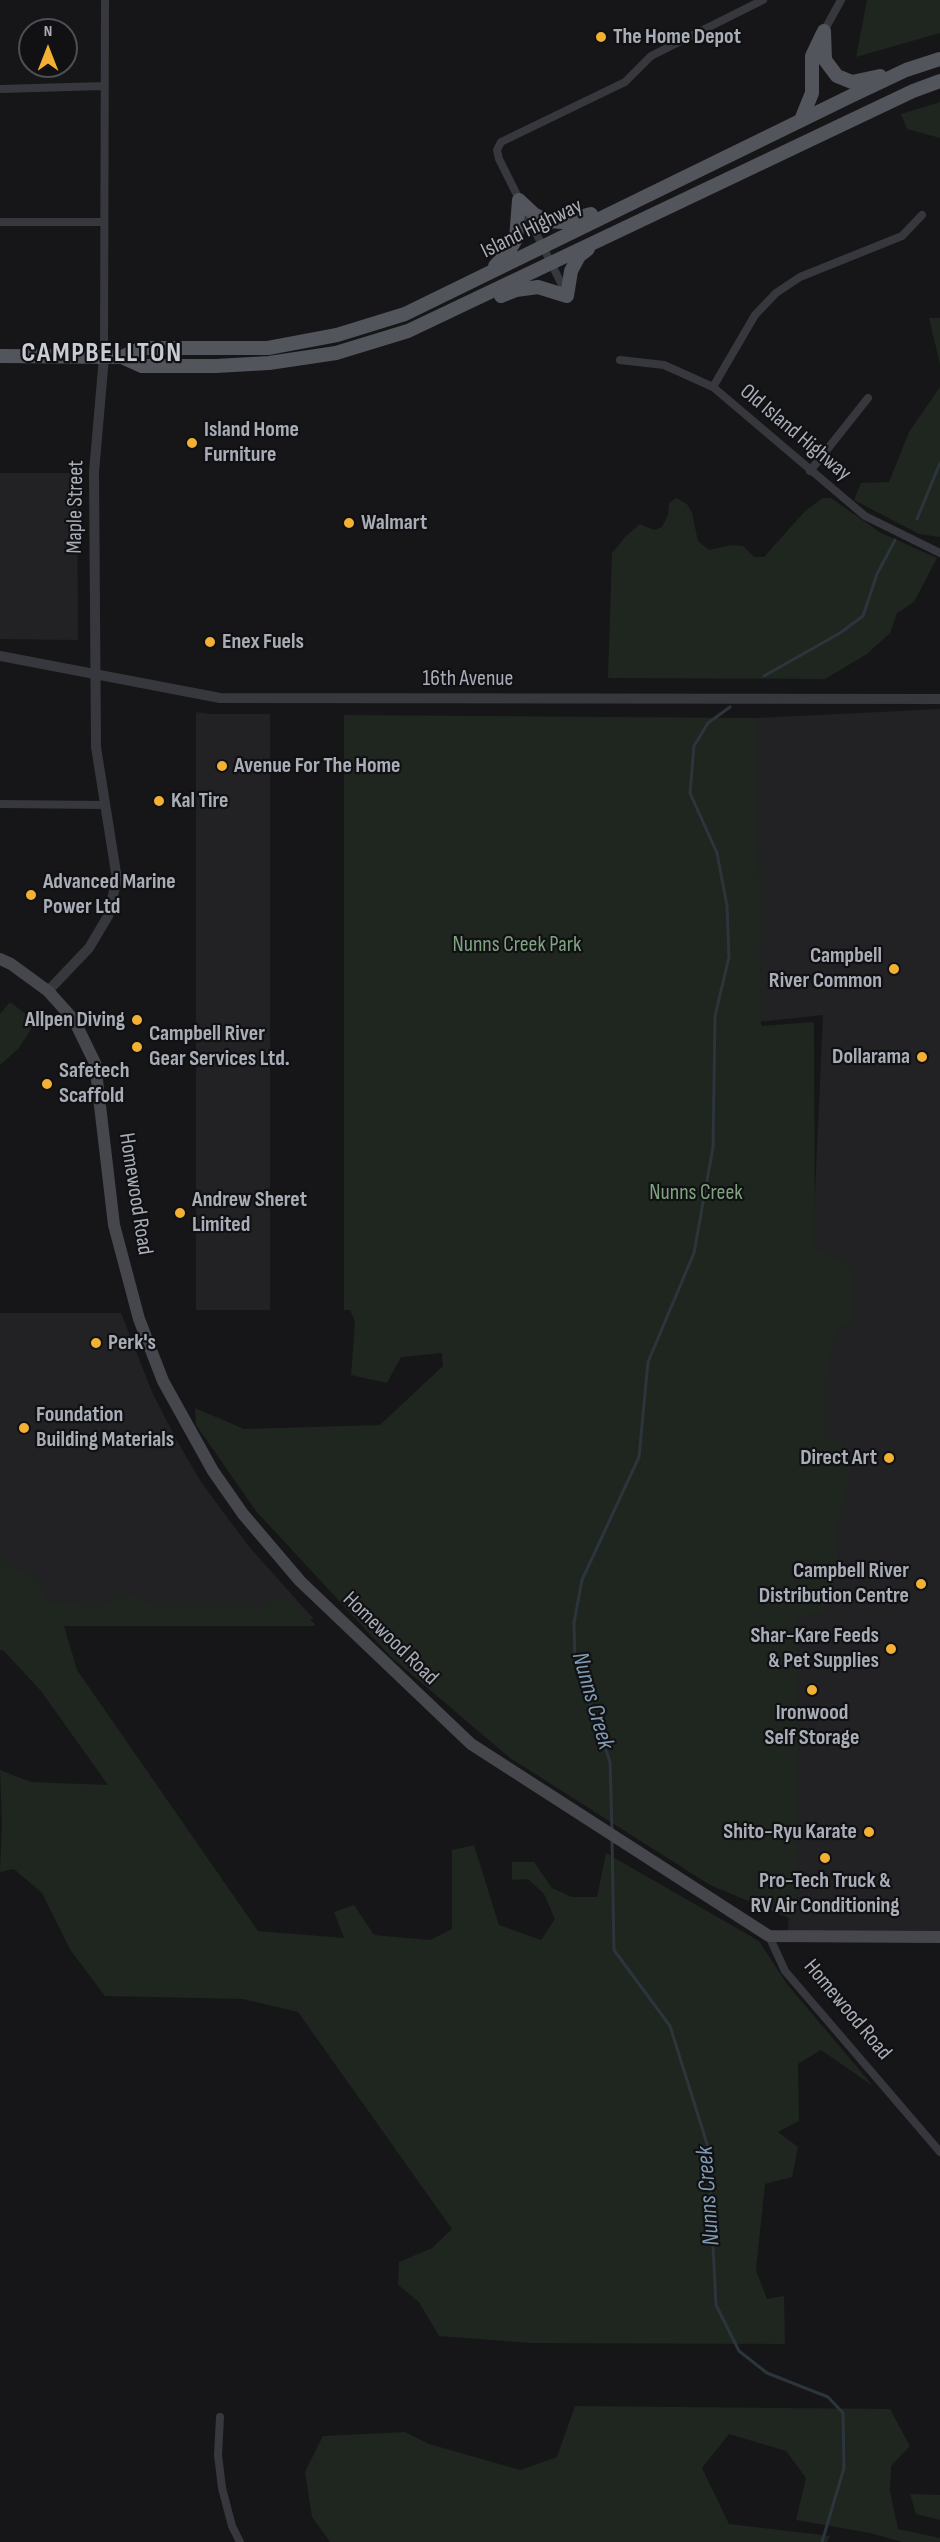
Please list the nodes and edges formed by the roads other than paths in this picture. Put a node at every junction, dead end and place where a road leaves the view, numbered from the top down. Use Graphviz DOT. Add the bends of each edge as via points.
graph roads {
  1 [pos="105,0"];
  2 [pos="764,0"];
  3 [pos="841,0"];
  4 [pos="824,32"];
  5 [pos="940,59"];
  6 [pos="906,70"];
  7 [pos="940,81"];
  8 [pos="104,86"];
  9 [pos="0,90"];
  10 [pos="801,120"];
  11 [pos="653,192"];
  12 [pos="519,200"];
  13 [pos="922,215"];
  14 [pos="0,222"];
  15 [pos="104,222"];
  16 [pos="596,242"];
  17 [pos="542,247"];
  18 [pos="551,263"];
  19 [pos="487,274"];
  20 [pos="567,296"];
  21 [pos="408,331"];
  22 [pos="0,356"];
  23 [pos="104,357"];
  24 [pos="122,357"];
  25 [pos="620,360"];
  26 [pos="713,387"];
  27 [pos="868,398"];
  28 [pos="810,471"];
  29 [pos="940,554"];
  30 [pos="0,656"];
  31 [pos="95,674"];
  32 [pos="940,699"];
  33 [pos="0,804"];
  34 [pos="105,805"];
  35 [pos="0,959"];
  36 [pos="48,992"];
  37 [pos="769,1936"];
  38 [pos="940,1937"];
  39 [pos="940,2152"];
  40 [pos="220,2417"];
  41 [pos="240,2542"];
  1 -- 8 [label="street, Maple Street"];
  2 -- 12 [label="street" via="651,56 625,82 501,142 497,150 499,159"];
  3 -- 4 [label="street"];
  4 -- 6 [label="main road" via="825,60 837,76 852,82"];
  4 -- 10 [label="main road" via="812,56 812,93"];
  5 -- 6 [label="main road, Island Highway"];
  6 -- 10 [label="main road, Island Highway"];
  7 -- 16 [label="main road, Island Highway"];
  8 -- 9 [label="street"];
  8 -- 15 [label="street, Maple Street"];
  10 -- 11 [label="main road, Island Highway"];
  11 -- 12 [label="main road" via="562,222 544,219"];
  11 -- 17 [label="main road, Island Highway"];
  12 -- 17 [label="street"];
  12 -- 19 [label="main road" via="516,239"];
  13 -- 26 [label="street" via="902,236 800,277 776,293 755,315"];
  14 -- 15 [label="street"];
  15 -- 23 [label="street, Maple Street"];
  16 -- 18 [label="main road, Island Highway"];
  16 -- 20 [label="main road" via="574,265"];
  17 -- 18 [label="street"];
  17 -- 19 [label="main road, Island Highway"];
  18 -- 20 [label="street"];
  18 -- 21 [label="main road, Island Highway"];
  19 -- 24 [label="main road, Island Highway" via="405,314 337,335 268,348 142,348"];
  20 -- 21 [label="main road" via="538,287 516,290"];
  21 -- 24 [label="main road, Island Highway" via="336,353 269,363 142,366"];
  22 -- 23 [label="main road, Island Highway"];
  23 -- 24 [label="main road, Island Highway"];
  23 -- 31 [label="street, Maple Street" via="94,472"];
  25 -- 26 [label="street, Old Island Highway" via="664,365"];
  26 -- 28 [label="street, Old Island Highway"];
  27 -- 28 [label="street"];
  28 -- 29 [label="street, Old Island Highway" via="865,516"];
  30 -- 31 [label="street, 16th Avenue"];
  31 -- 32 [label="street, 16th Avenue" via="220,698"];
  31 -- 34 [label="street, Maple Street" via="96,747"];
  33 -- 34 [label="street"];
  34 -- 36 [label="street, Maple Street" via="117,879 108,916 89,948"];
  35 -- 36 [label="main road, Homewood Road"];
  36 -- 37 [label="main road, Homewood Road" via="74,1020 95,1063 114,1225 139,1319 163,1381 213,1471 243,1514 300,1581 471,1744"];
  37 -- 38 [label="main road"];
  37 -- 39 [label="street, Homewood Road" via="786,1971"];
  40 -- 41 [label="street" via="218,2455 222,2488"];
}
